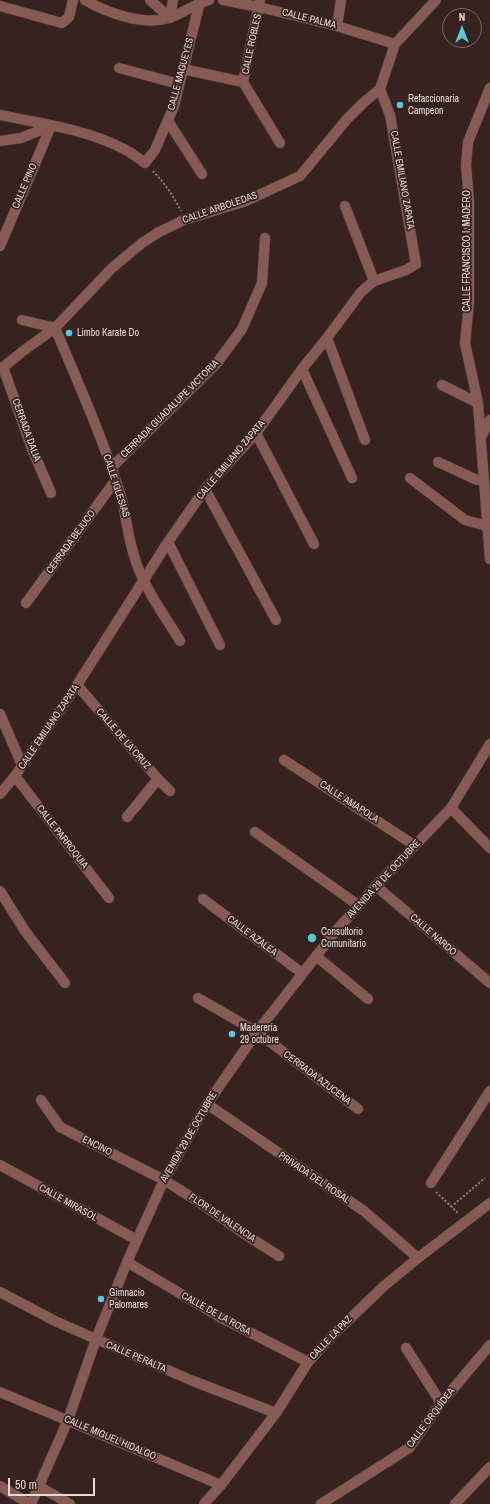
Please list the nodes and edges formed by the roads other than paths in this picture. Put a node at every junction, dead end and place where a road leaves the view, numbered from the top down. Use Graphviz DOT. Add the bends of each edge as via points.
graph roads {
  1 [pos="73,0"];
  2 [pos="85,0"];
  3 [pos="150,0"];
  4 [pos="173,0"];
  5 [pos="223,0"];
  6 [pos="341,0"];
  7 [pos="436,0"];
  8 [pos="204,1"];
  9 [pos="260,3"];
  10 [pos="0,6"];
  11 [pos="170,18"];
  12 [pos="337,26"];
  13 [pos="395,44"];
  14 [pos="119,68"];
  15 [pos="183,68"];
  16 [pos="243,82"];
  17 [pos="179,84"];
  18 [pos="380,88"];
  19 [pos="490,88"];
  20 [pos="0,115"];
  21 [pos="168,121"];
  22 [pos="51,126"];
  23 [pos="0,142"];
  24 [pos="280,143"];
  25 [pos="202,174"];
  26 [pos="345,206"];
  27 [pos="4,227"];
  28 [pos="265,238"];
  29 [pos="0,246"];
  30 [pos="374,281"];
  31 [pos="22,320"];
  32 [pos="55,328"];
  33 [pos="327,338"];
  34 [pos="2,369"];
  35 [pos="302,369"];
  36 [pos="442,385"];
  37 [pos="478,403"];
  38 [pos="490,420"];
  39 [pos="256,433"];
  40 [pos="481,437"];
  41 [pos="365,440"];
  42 [pos="438,462"];
  43 [pos="111,468"];
  44 [pos="352,478"];
  45 [pos="410,478"];
  46 [pos="483,479"];
  47 [pos="115,481"];
  48 [pos="205,489"];
  49 [pos="51,493"];
  50 [pos="487,526"];
  51 [pos="168,542"];
  52 [pos="314,544"];
  53 [pos="490,559"];
  54 [pos="145,582"];
  55 [pos="26,603"];
  56 [pos="276,620"];
  57 [pos="180,641"];
  58 [pos="220,645"];
  59 [pos="77,685"];
  60 [pos="0,714"];
  61 [pos="490,744"];
  62 [pos="284,760"];
  63 [pos="22,765"];
  64 [pos="15,776"];
  65 [pos="158,779"];
  66 [pos="170,791"];
  67 [pos="0,794"];
  68 [pos="451,808"];
  69 [pos="127,817"];
  70 [pos="255,832"];
  71 [pos="414,845"];
  72 [pos="490,848"];
  73 [pos="376,886"];
  74 [pos="0,891"];
  75 [pos="110,898"];
  76 [pos="203,899"];
  77 [pos="358,906"];
  78 [pos="316,956"];
  79 [pos="302,974"];
  80 [pos="65,983"];
  81 [pos="490,983"];
  82 [pos="198,998"];
  83 [pos="368,999"];
  84 [pos="257,1032"];
  85 [pos="490,1091"];
  86 [pos="41,1100"];
  87 [pos="206,1104"];
  88 [pos="358,1109"];
  89 [pos="0,1165"];
  90 [pos="164,1180"];
  91 [pos="431,1183"];
  92 [pos="490,1203"];
  93 [pos="137,1240"];
  94 [pos="279,1256"];
  95 [pos="418,1258"];
  96 [pos="127,1262"];
  97 [pos="0,1292"];
  98 [pos="96,1339"];
  99 [pos="490,1345"];
  100 [pos="406,1348"];
  101 [pos="308,1362"];
  102 [pos="0,1392"];
  103 [pos="441,1403"];
  104 [pos="276,1413"];
  105 [pos="68,1420"];
  106 [pos="490,1467"];
  107 [pos="221,1485"];
  108 [pos="0,1486"];
  109 [pos="38,1486"];
  110 [pos="30,1504"];
  111 [pos="70,1504"];
  112 [pos="204,1504"];
  113 [pos="321,1504"];
  114 [pos="455,1504"];
  1 -- 10 [label="street" via="69,18 62,23"];
  2 -- 11 [label="street" via="105,10 132,18 157,21"];
  3 -- 11 [label="street"];
  4 -- 11 [label="street"];
  5 -- 9 [label="street, CALLE PALMA"];
  6 -- 12 [label="street"];
  7 -- 13 [label="street"];
  8 -- 11 [label="street"];
  8 -- 15 [label="street, CALLE MAGUEYES"];
  9 -- 12 [label="street, CALLE PALMA"];
  9 -- 16 [label="street, CALLE ROBLES"];
  12 -- 13 [label="street, CALLE PALMA"];
  13 -- 18 [label="street, CALLE ARBOLEDAS"];
  14 -- 17 [label="street"];
  15 -- 16 [label="street"];
  15 -- 17 [label="street, CALLE MAGUEYES"];
  16 -- 24 [label="street, CALLE ROBLES"];
  17 -- 21 [label="street, CALLE MAGUEYES"];
  18 -- 30 [label="street, CALLE EMILIANO ZAPATA" via="390,115 416,264"];
  18 -- 32 [label="street, CALLE ARBOLEDAS" via="347,119 300,176 246,201 184,220 142,243 112,268"];
  19 -- 37 [label="street, CALLE FRANCISCO I. MADERO" via="468,142 466,165 469,201 469,303 464,343"];
  20 -- 22 [label="street"];
  21 -- 22 [label="street, CALLE MAGUEYES" via="155,150 145,163 126,150 100,138"];
  21 -- 25 [label="street"];
  22 -- 23 [label="street" via="21,138"];
  22 -- 27 [label="street, CALLE PINO"];
  26 -- 30 [label="street"];
  27 -- 29 [label="street, CALLE PINO"];
  28 -- 43 [label="street, CERRADA GUADALUPE VICTORIA" via="262,282 242,329 217,363"];
  30 -- 33 [label="street, CALLE EMILIANO ZAPATA" via="361,292"];
  31 -- 32 [label="street"];
  32 -- 34 [label="street, CALLE ARBOLEDAS"];
  32 -- 43 [label="street, CALLE IGLESIAS"];
  33 -- 35 [label="street, CALLE EMILIANO ZAPATA"];
  33 -- 41 [label="street"];
  34 -- 49 [label="street, CERRADA DALIA"];
  35 -- 39 [label="street, CALLE EMILIANO ZAPATA"];
  35 -- 44 [label="street"];
  36 -- 37 [label="street"];
  37 -- 40 [label="street, CALLE FRANCISCO I. MADERO"];
  38 -- 40 [label="street"];
  39 -- 48 [label="street, CALLE EMILIANO ZAPATA"];
  39 -- 52 [label="street"];
  40 -- 46 [label="street, CALLE FRANCISCO I. MADERO"];
  42 -- 46 [label="street" via="477,480"];
  43 -- 47 [label="street, CALLE IGLESIAS"];
  45 -- 50 [label="street" via="465,520"];
  46 -- 50 [label="street, CALLE FRANCISCO I. MADERO"];
  47 -- 54 [label="street, CALLE IGLESIAS" via="128,522 133,552"];
  47 -- 55 [label="street, CERRADA BEJUCO"];
  48 -- 51 [label="street, CALLE EMILIANO ZAPATA"];
  48 -- 56 [label="street"];
  50 -- 53 [label="street, CALLE FRANCISCO I. MADERO"];
  51 -- 54 [label="street, CALLE EMILIANO ZAPATA"];
  51 -- 58 [label="street"];
  54 -- 57 [label="street, CALLE IGLESIAS"];
  54 -- 59 [label="street, CALLE EMILIANO ZAPATA"];
  59 -- 63 [label="street, CALLE EMILIANO ZAPATA"];
  59 -- 65 [label="street, CALLE DE LA CRUZ"];
  60 -- 63 [label="street"];
  61 -- 68 [label="street, AVENIDA 29 DE OCTUBRE"];
  62 -- 71 [label="street, CALLE AMAPOLA"];
  63 -- 64 [label="street, CALLE EMILIANO ZAPATA"];
  64 -- 67 [label="street, CALLE EMILIANO ZAPATA"];
  64 -- 75 [label="street, CALLE PARROQUIA"];
  65 -- 66 [label="street, CALLE DE LA CRUZ"];
  65 -- 69 [label="street"];
  68 -- 71 [label="street, AVENIDA 29 DE OCTUBRE"];
  68 -- 72 [label="street"];
  70 -- 77 [label="street"];
  71 -- 73 [label="street, AVENIDA 29 DE OCTUBRE"];
  73 -- 77 [label="street, AVENIDA 29 DE OCTUBRE"];
  73 -- 81 [label="street, CALLE NARDO"];
  74 -- 80 [label="street" via="25,931"];
  76 -- 79 [label="street, CALLE AZALEA"];
  77 -- 78 [label="street, AVENIDA 29 DE OCTUBRE"];
  78 -- 79 [label="street, AVENIDA 29 DE OCTUBRE"];
  78 -- 83 [label="street"];
  79 -- 84 [label="street, AVENIDA 29 DE OCTUBRE"];
  82 -- 84 [label="street, CERRADA AZUCENA"];
  84 -- 87 [label="street, AVENIDA 29 DE OCTUBRE"];
  84 -- 88 [label="street, CERRADA AZUCENA"];
  85 -- 91 [label="street"];
  86 -- 90 [label="street, ENCINO" via="60,1127"];
  87 -- 90 [label="street, AVENIDA 29 DE OCTUBRE"];
  87 -- 95 [label="street, PRIVADA DEL ROSAL" via="364,1211"];
  89 -- 93 [label="street, CALLE MIRASOL"];
  90 -- 93 [label="street, AVENIDA 29 DE OCTUBRE"];
  90 -- 94 [label="street, FLOR DE VALENCIA"];
  92 -- 95 [label="street, CALLE LA PAZ"];
  93 -- 96 [label="street, AVENIDA 29 DE OCTUBRE"];
  95 -- 101 [label="street, CALLE LA PAZ" via="334,1332"];
  96 -- 98 [label="street, AVENIDA 29 DE OCTUBRE"];
  96 -- 101 [label="street, CALLE DE LA ROSA" via="220,1317"];
  97 -- 98 [label="street, CALLE PERALTA"];
  98 -- 104 [label="street, CALLE PERALTA"];
  98 -- 105 [label="street, AVENIDA 29 DE OCTUBRE"];
  99 -- 103 [label="street, CALLE ORQUÍDEA"];
  100 -- 103 [label="street"];
  101 -- 104 [label="street, CALLE LA PAZ"];
  102 -- 105 [label="street, CALLE MIGUEL HIDALGO"];
  103 -- 113 [label="street, CALLE ORQUÍDEA" via="409,1448"];
  104 -- 107 [label="street, CALLE LA PAZ"];
  105 -- 107 [label="street, CALLE MIGUEL HIDALGO"];
  105 -- 109 [label="street, AVENIDA 29 DE OCTUBRE"];
  106 -- 114 [label="street"];
  107 -- 112 [label="street, CALLE LA PAZ"];
  108 -- 110 [label="street"];
  109 -- 110 [label="street, AVENIDA 29 DE OCTUBRE"];
  109 -- 111 [label="street"];
}
